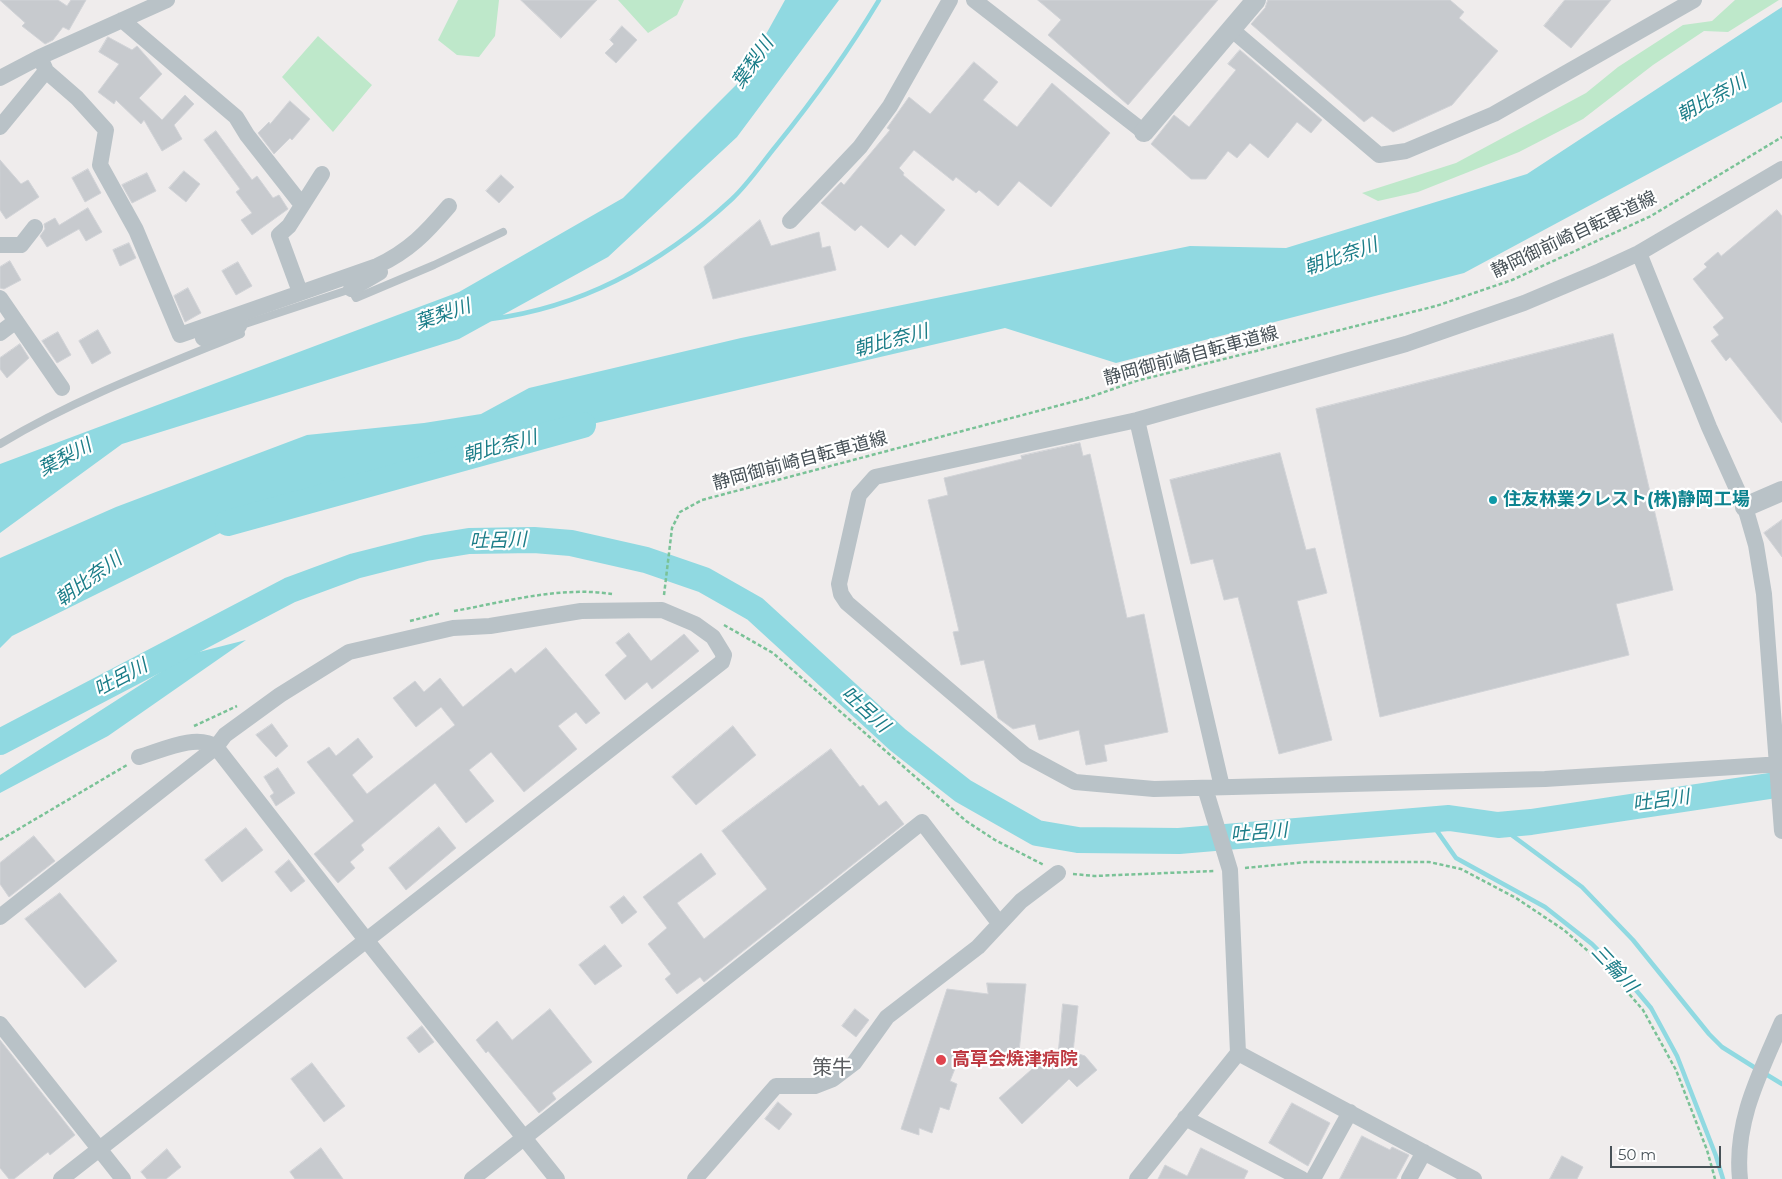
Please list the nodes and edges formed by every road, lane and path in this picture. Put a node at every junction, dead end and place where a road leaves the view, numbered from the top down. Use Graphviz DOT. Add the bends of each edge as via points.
graph roads {
  1 [pos="167,0"];
  2 [pos="950,0"];
  3 [pos="974,0"];
  4 [pos="1256,0"];
  5 [pos="1694,0"];
  6 [pos="122,20"];
  7 [pos="1232,29"];
  8 [pos="43,64"];
  9 [pos="0,78"];
  10 [pos="0,128"];
  11 [pos="1144,132"];
  12 [pos="1782,137"];
  13 [pos="1782,169"];
  14 [pos="322,174"];
  15 [pos="302,205"];
  16 [pos="449,206"];
  17 [pos="790,222"];
  18 [pos="35,227"];
  19 [pos="503,232"];
  20 [pos="0,245"];
  21 [pos="1638,253"];
  22 [pos="399,256"];
  23 [pos="351,289"];
  24 [pos="300,292"];
  25 [pos="0,298"];
  26 [pos="16,322"];
  27 [pos="239,326"];
  28 [pos="0,333"];
  29 [pos="180,335"];
  30 [pos="62,388"];
  31 [pos="1137,420"];
  32 [pos="0,444"];
  33 [pos="1782,491"];
  34 [pos="1744,507"];
  35 [pos="662,610"];
  36 [pos="723,625"];
  37 [pos="216,747"];
  38 [pos="139,757"];
  39 [pos="1779,765"];
  40 [pos="1222,787"];
  41 [pos="1205,788"];
  42 [pos="1781,824"];
  43 [pos="1230,870"];
  44 [pos="1058,873"];
  45 [pos="0,916"];
  46 [pos="998,923"];
  47 [pos="367,941"];
  48 [pos="1782,1022"];
  49 [pos="0,1024"];
  50 [pos="1238,1053"];
  51 [pos="1350,1112"];
  52 [pos="1185,1118"];
  53 [pos="525,1137"];
  54 [pos="100,1149"];
  55 [pos="1424,1152"];
  56 [pos="61,1179"];
  57 [pos="123,1179"];
  58 [pos="472,1179"];
  59 [pos="557,1179"];
  60 [pos="695,1179"];
  61 [pos="1137,1179"];
  62 [pos="1302,1179"];
  63 [pos="1313,1179"];
  64 [pos="1409,1179"];
  65 [pos="1474,1179"];
  66 [pos="1715,1179"];
  67 [pos="1740,1179"];
  1 -- 6 [label="street"];
  2 -- 17 [label="street" via="890,106 860,147"];
  3 -- 11 [label="street"];
  4 -- 7 [label="street"];
  5 -- 7 [label="street" via="1494,114 1406,150 1379,155"];
  6 -- 8 [label="street"];
  6 -- 15 [label="street" via="236,117"];
  7 -- 11 [label="street"];
  8 -- 9 [label="street"];
  8 -- 10 [label="street"];
  8 -- 29 [label="street" via="106,130 100,165 136,230"];
  12 -- 35 [label="path, 静岡御前崎自転車道線" via="1651,216 1512,280 1436,306 1136,381 1087,398 702,500 680,512 672,528"];
  13 -- 21 [label="street"];
  14 -- 15 [label="street"];
  15 -- 24 [label="street" via="279,235"];
  16 -- 22 [label="street" via="425,234"];
  18 -- 20 [label="street" via="21,245"];
  19 -- 23 [label="lane" via="356,298"];
  21 -- 31 [label="street" via="1524,303 1406,344"];
  21 -- 34 [label="street"];
  22 -- 23 [label="street" via="379,274"];
  22 -- 24 [label="street"];
  23 -- 27 [label="lane"];
  24 -- 29 [label="street"];
  25 -- 26 [label="street"];
  26 -- 28 [label="street"];
  26 -- 30 [label="street"];
  27 -- 29 [label="street" via="193,341"];
  27 -- 32 [label="lane" via="241,334 76,405"];
  31 -- 40 [label="street"];
  31 -- 41 [label="street" via="875,477 859,495 839,584 847,602 1025,755 1075,782 1154,789"];
  33 -- 34 [label="street"];
  34 -- 39 [label="street" via="1756,545 1764,594"];
  35 -- 37 [label="street" via="581,611 490,626 453,628 349,652 280,695 225,735"];
  35 -- 47 [label="street" via="695,624 713,637 724,655 722,662"];
  36 -- 44 [label="path" via="773,653 966,821"];
  37 -- 38 [label="street" via="208,741 193,742"];
  37 -- 45 [label="street"];
  37 -- 47 [label="street"];
  39 -- 40 [label="street" via="1545,779"];
  39 -- 42 [label="street"];
  40 -- 41 [label="street"];
  41 -- 43 [label="street"];
  43 -- 44 [label="path" via="1094,876"];
  43 -- 50 [label="street"];
  43 -- 66 [label="path" via="1307,862 1429,862 1461,869 1516,898 1564,930 1604,964 1643,1010 1676,1070"];
  44 -- 46 [label="street"];
  46 -- 53 [label="street" via="922,822"];
  46 -- 60 [label="street" via="978,947 887,1017 854,1063 815,1086 776,1086"];
  47 -- 53 [label="street"];
  47 -- 54 [label="street"];
  48 -- 67 [label="street" via="1742,1126"];
  49 -- 54 [label="street"];
  50 -- 51 [label="street"];
  50 -- 52 [label="street"];
  51 -- 55 [label="street"];
  51 -- 63 [label="street"];
  52 -- 61 [label="street"];
  52 -- 62 [label="street"];
  53 -- 58 [label="street"];
  53 -- 59 [label="street"];
  54 -- 56 [label="street"];
  54 -- 57 [label="street"];
  55 -- 64 [label="street"];
  55 -- 65 [label="street"];
}
